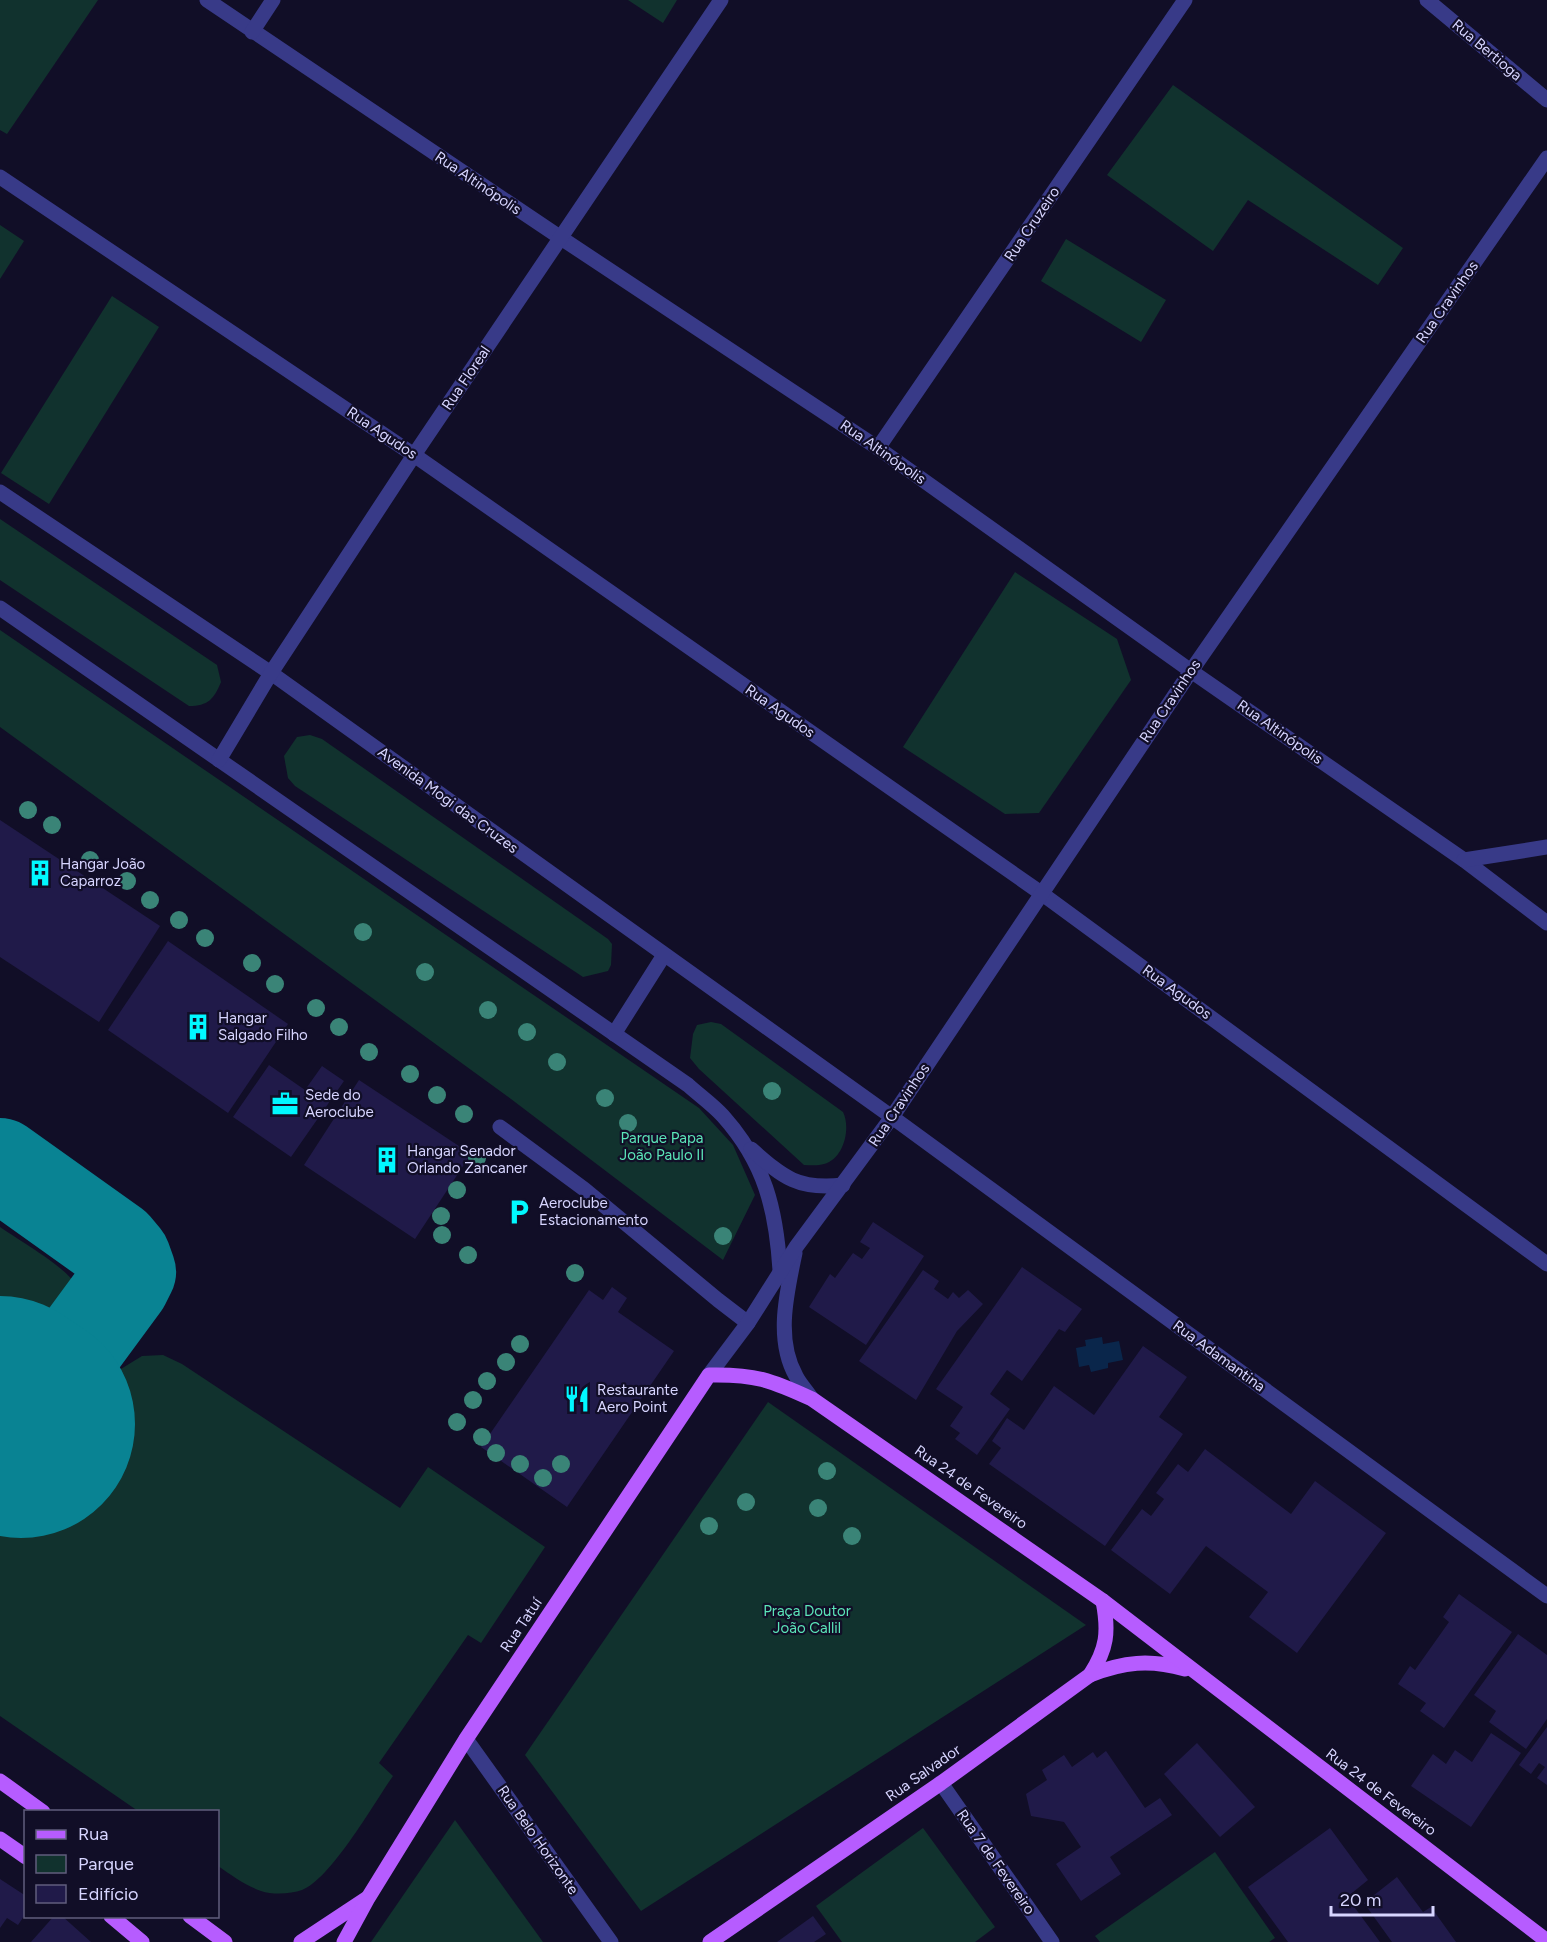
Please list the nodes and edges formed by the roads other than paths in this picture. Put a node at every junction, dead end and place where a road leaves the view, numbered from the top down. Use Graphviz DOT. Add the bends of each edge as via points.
graph roads {
  1 [pos="207,0"];
  2 [pos="273,0"];
  3 [pos="721,0"];
  4 [pos="1185,0"];
  5 [pos="1426,0"];
  6 [pos="252,32"];
  7 [pos="1547,100"];
  8 [pos="1547,158"];
  9 [pos="0,177"];
  10 [pos="561,238"];
  11 [pos="878,448"];
  12 [pos="414,455"];
  13 [pos="0,492"];
  14 [pos="0,608"];
  15 [pos="1191,671"];
  16 [pos="271,673"];
  17 [pos="219,760"];
  18 [pos="1547,847"];
  19 [pos="1464,860"];
  20 [pos="1041,893"];
  21 [pos="1547,923"];
  22 [pos="664,955"];
  23 [pos="614,1034"];
  24 [pos="892,1117"];
  25 [pos="500,1127"];
  26 [pos="742,1142"];
  27 [pos="843,1185"];
  28 [pos="796,1247"];
  29 [pos="1547,1264"];
  30 [pos="780,1270"];
  31 [pos="748,1323"];
  32 [pos="710,1376"];
  33 [pos="812,1399"];
  34 [pos="1547,1596"];
  35 [pos="1103,1601"];
  36 [pos="1194,1672"];
  37 [pos="1090,1675"];
  38 [pos="466,1739"];
  39 [pos="0,1781"];
  40 [pos="940,1783"];
  41 [pos="40,1810"];
  42 [pos="0,1839"];
  43 [pos="24,1856"];
  44 [pos="368,1898"];
  45 [pos="112,1918"];
  46 [pos="191,1918"];
  47 [pos="1547,1941"];
  48 [pos="142,1942"];
  49 [pos="225,1942"];
  50 [pos="301,1942"];
  51 [pos="344,1942"];
  52 [pos="611,1942"];
  53 [pos="710,1942"];
  54 [pos="1052,1942"];
  1 -- 6 [label="street, Rua Altinópolis"];
  2 -- 6 [label="street"];
  3 -- 10 [label="street, Rua Floreal"];
  4 -- 11 [label="street, Rua Cruzeiro"];
  5 -- 7 [label="street, Rua Bertioga"];
  6 -- 10 [label="street, Rua Altinópolis"];
  8 -- 15 [label="street, Rua Cravinhos"];
  9 -- 12 [label="street, Rua Agudos"];
  10 -- 11 [label="street, Rua Altinópolis"];
  10 -- 12 [label="street, Rua Floreal"];
  11 -- 15 [label="street, Rua Altinópolis"];
  12 -- 16 [label="street, Rua Floreal"];
  12 -- 20 [label="street, Rua Agudos"];
  13 -- 16 [label="street, Avenida Mogi das Cruzes"];
  14 -- 17 [label="street"];
  15 -- 19 [label="street, Rua Altinópolis"];
  15 -- 20 [label="street, Rua Cravinhos"];
  16 -- 17 [label="street, Rua Floreal"];
  16 -- 22 [label="street, Avenida Mogi das Cruzes"];
  17 -- 23 [label="street"];
  18 -- 19 [label="street"];
  19 -- 21 [label="street, Rua Altinópolis"];
  20 -- 24 [label="street, Rua Cravinhos"];
  20 -- 29 [label="street, Rua Agudos"];
  22 -- 23 [label="street"];
  22 -- 24 [label="street, Avenida Mogi das Cruzes"];
  23 -- 26 [label="street" via="688,1085 722,1116"];
  24 -- 27 [label="street, Rua Cravinhos"];
  24 -- 34 [label="street, Rua Adamantina"];
  25 -- 31 [label="street" via="584,1189"];
  26 -- 27 [label="street" via="776,1171 798,1183"];
  26 -- 30 [label="street" via="773,1207"];
  27 -- 28 [label="street, Rua Cravinhos"];
  28 -- 30 [label="street, Rua Cravinhos"];
  28 -- 33 [label="street, Rua Cravinhos" via="787,1289 786,1350"];
  30 -- 31 [label="street, Rua Cravinhos"];
  31 -- 32 [label="street, Rua Cravinhos"];
  32 -- 33 [label="main road, Rua 24 de Fevereiro" via="759,1377"];
  32 -- 38 [label="main road, Rua Tatuí"];
  33 -- 35 [label="main road, Rua 24 de Fevereiro"];
  35 -- 36 [label="main road, Rua 24 de Fevereiro"];
  35 -- 37 [label="main road, Rua Salvador" via="1106,1640 1101,1659"];
  36 -- 37 [label="main road, Rua 24 de Fevereiro" via="1168,1664 1141,1662 1115,1665"];
  36 -- 47 [label="main road, Rua 24 de Fevereiro"];
  37 -- 40 [label="main road, Rua Salvador"];
  38 -- 44 [label="main road, Rua Tatuí"];
  38 -- 52 [label="street, Rua Belo Horizonte"];
  39 -- 41 [label="main road"];
  40 -- 53 [label="main road, Rua Salvador"];
  40 -- 54 [label="street, Rua 7 de Fevereiro"];
  42 -- 43 [label="main road"];
  44 -- 50 [label="main road, Rua Tatuí"];
  44 -- 51 [label="main road, Rua Tatuí"];
  45 -- 48 [label="main road"];
  46 -- 49 [label="main road"];
}
